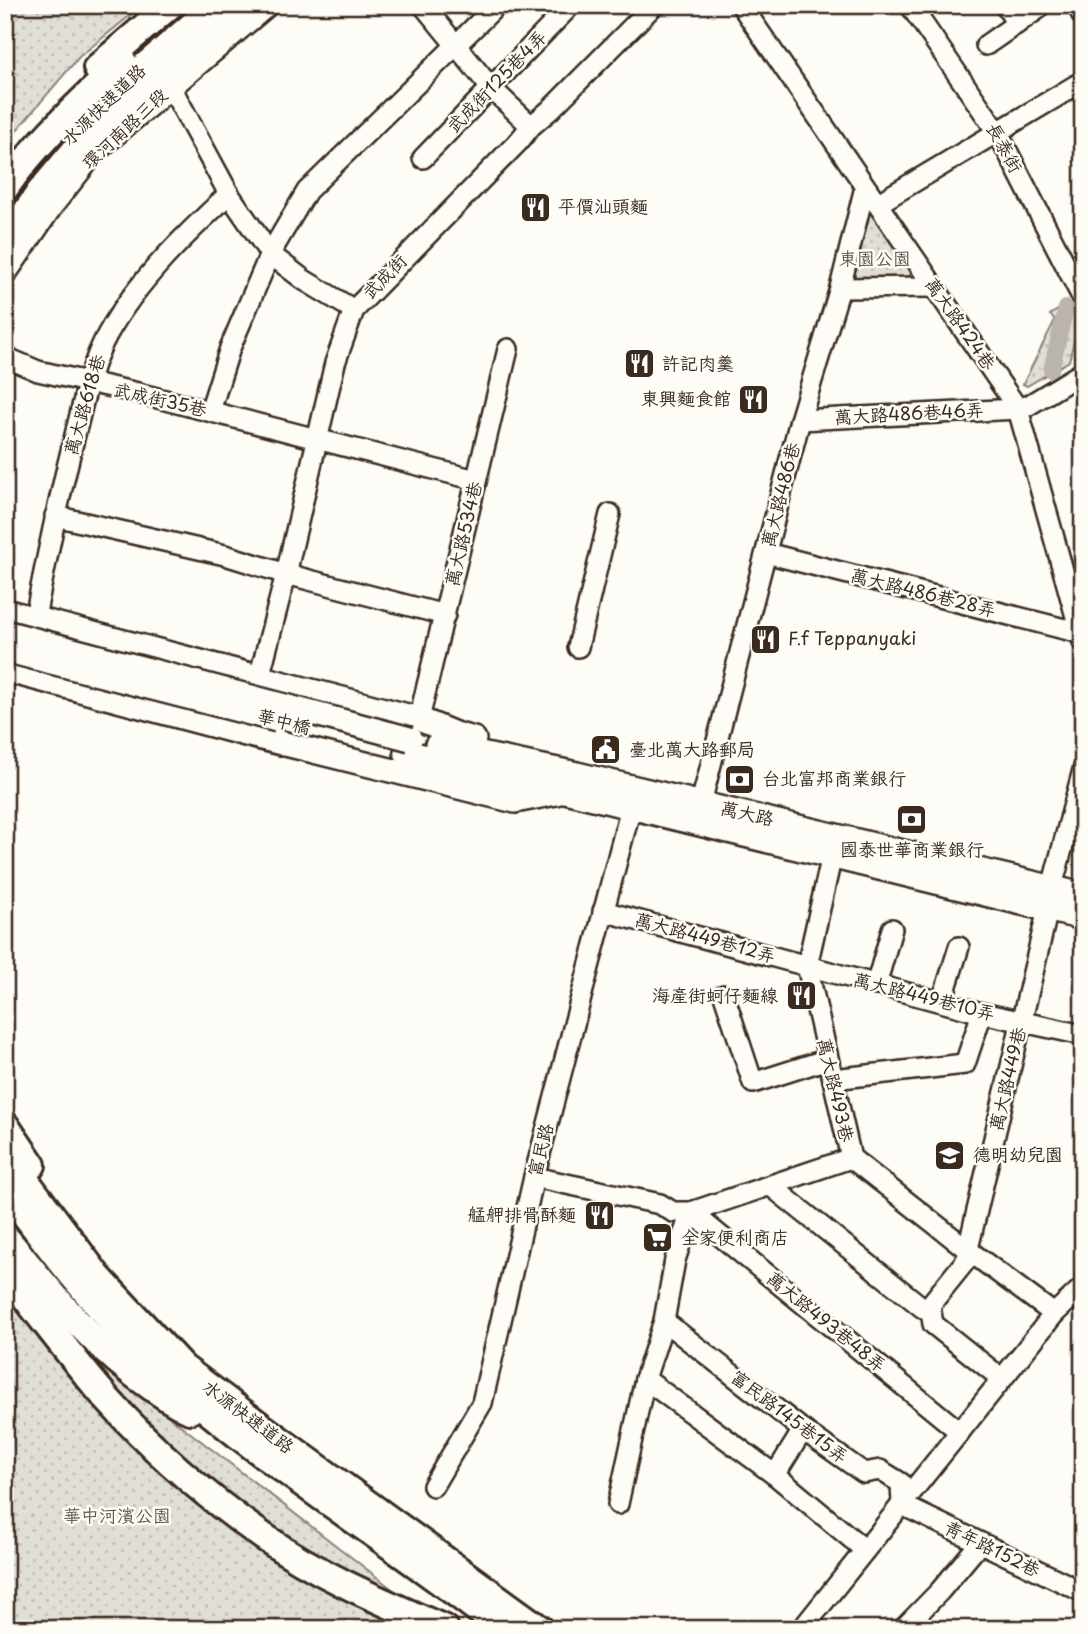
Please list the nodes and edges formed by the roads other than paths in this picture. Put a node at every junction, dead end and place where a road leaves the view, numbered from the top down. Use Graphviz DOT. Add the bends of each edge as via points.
graph roads {
  1 [pos="170,5"];
  2 [pos="188,5"];
  3 [pos="216,5"];
  4 [pos="247,5"];
  5 [pos="269,5"];
  6 [pos="423,5"];
  7 [pos="497,5"];
  8 [pos="571,5"];
  9 [pos="654,5"];
  10 [pos="741,5"];
  11 [pos="910,5"];
  12 [pos="1006,5"];
  13 [pos="1077,5"];
  14 [pos="1038,9"];
  15 [pos="1083,17"];
  16 [pos="1017,24"];
  17 [pos="986,45"];
  18 [pos="455,46"];
  19 [pos="1083,81"];
  20 [pos="171,87"];
  21 [pos="491,88"];
  22 [pos="531,126"];
  23 [pos="998,133"];
  24 [pos="423,158"];
  25 [pos="8,174"];
  26 [pos="865,187"];
  27 [pos="229,194"];
  28 [pos="877,204"];
  29 [pos="5,217"];
  30 [pos="5,243"];
  31 [pos="270,254"];
  32 [pos="5,276"];
  33 [pos="934,287"];
  34 [pos="840,288"];
  35 [pos="1083,299"];
  36 [pos="354,310"];
  37 [pos="508,349"];
  38 [pos="5,357"];
  39 [pos="1083,372"];
  40 [pos="88,383"];
  41 [pos="1018,409"];
  42 [pos="210,411"];
  43 [pos="800,420"];
  44 [pos="316,438"];
  45 [pos="476,480"];
  46 [pos="610,514"];
  47 [pos="55,516"];
  48 [pos="766,553"];
  49 [pos="286,574"];
  50 [pos="5,611"];
  51 [pos="445,615"];
  52 [pos="34,618"];
  53 [pos="5,632"];
  54 [pos="1082,637"];
  55 [pos="578,647"];
  56 [pos="5,650"];
  57 [pos="5,670"];
  58 [pos="259,678"];
  59 [pos="412,737"];
  60 [pos="1083,770"];
  61 [pos="564,781"];
  62 [pos="701,803"];
  63 [pos="631,807"];
  64 [pos="832,855"];
  65 [pos="1083,895"];
  66 [pos="1050,898"];
  67 [pos="603,911"];
  68 [pos="1083,918"];
  69 [pos="892,929"];
  70 [pos="959,947"];
  71 [pos="807,966"];
  72 [pos="876,985"];
  73 [pos="724,995"];
  74 [pos="942,1001"];
  75 [pos="982,1013"];
  76 [pos="1021,1020"];
  77 [pos="1083,1035"];
  78 [pos="828,1059"];
  79 [pos="833,1079"];
  80 [pos="5,1125"];
  81 [pos="5,1153"];
  82 [pos="851,1158"];
  83 [pos="534,1177"];
  84 [pos="771,1186"];
  85 [pos="5,1187"];
  86 [pos="691,1212"];
  87 [pos="5,1237"];
  88 [pos="970,1251"];
  89 [pos="5,1271"];
  90 [pos="1083,1286"];
  91 [pos="923,1308"];
  92 [pos="1054,1314"];
  93 [pos="664,1321"];
  94 [pos="183,1368"];
  95 [pos="645,1379"];
  96 [pos="1002,1379"];
  97 [pos="222,1420"];
  98 [pos="803,1430"];
  99 [pos="960,1432"];
  100 [pos="775,1475"];
  101 [pos="433,1486"];
  102 [pos="618,1504"];
  103 [pos="902,1505"];
  104 [pos="980,1543"];
  105 [pos="865,1550"];
  106 [pos="1083,1592"];
  107 [pos="445,1629"];
  108 [pos="503,1629"];
  109 [pos="540,1629"];
  110 [pos="802,1629"];
  111 [pos="903,1629"];
  1 -- 25 [label="highway" via="118,48"];
  2 -- 25 [label="highway, 水源快速道路"];
  3 -- 29 [label="highway, 水源快速道路" via="131,76 76,130"];
  4 -- 30 [label="highway" via="88,135"];
  5 -- 20 [label="street, 環河南路三段"];
  6 -- 18 [label="street"];
  7 -- 18 [label="street"];
  8 -- 21 [label="street, 武成街125巷4弄"];
  9 -- 22 [label="street, 武成街"];
  10 -- 26 [label="street, 萬大路424巷"];
  11 -- 23 [label="street, 長泰街"];
  12 -- 16 [label="street"];
  13 -- 15 [label="street"];
  14 -- 16 [label="street"];
  16 -- 17 [label="street"];
  18 -- 21 [label="street"];
  18 -- 31 [label="street" via="307,191"];
  19 -- 23 [label="street"];
  20 -- 27 [label="street"];
  20 -- 32 [label="street, 環河南路三段" via="96,152"];
  21 -- 22 [label="street"];
  21 -- 24 [label="street, 武成街125巷4弄"];
  22 -- 36 [label="street, 武成街"];
  23 -- 28 [label="street"];
  23 -- 35 [label="street, 長泰街"];
  26 -- 28 [label="street, 萬大路424巷"];
  26 -- 34 [label="street, 萬大路486巷"];
  27 -- 31 [label="street"];
  27 -- 40 [label="street, 萬大路618巷" via="185,235 129,302 106,336"];
  28 -- 33 [label="street, 萬大路424巷"];
  31 -- 36 [label="street"];
  31 -- 42 [label="street" via="230,348"];
  33 -- 34 [label="street"];
  33 -- 41 [label="street, 萬大路424巷"];
  34 -- 43 [label="street, 萬大路486巷"];
  36 -- 44 [label="street, 武成街"];
  37 -- 45 [label="street, 萬大路534巷"];
  38 -- 40 [label="street, 武成街35巷"];
  39 -- 41 [label="street"];
  40 -- 42 [label="street, 武成街35巷"];
  40 -- 47 [label="street, 萬大路618巷"];
  41 -- 43 [label="street, 萬大路486巷46弄"];
  41 -- 54 [label="street, 萬大路424巷"];
  42 -- 44 [label="street, 武成街35巷"];
  43 -- 48 [label="street, 萬大路486巷"];
  44 -- 45 [label="street, 武成街35巷"];
  44 -- 49 [label="street, 武成街"];
  45 -- 51 [label="street, 萬大路534巷"];
  46 -- 55 [label="street"];
  47 -- 49 [label="street" via="225,555"];
  47 -- 52 [label="street, 萬大路618巷"];
  48 -- 54 [label="street, 萬大路486巷28弄"];
  48 -- 62 [label="street, 萬大路486巷"];
  49 -- 51 [label="street"];
  49 -- 58 [label="street, 武成街"];
  50 -- 52 [label="main road"];
  51 -- 59 [label="street, 萬大路534巷"];
  52 -- 58 [label="main road"];
  53 -- 59 [label="main road, 華中橋, bridge"];
  56 -- 59 [label="main road, 華中橋, bridge"];
  57 -- 61 [label="main road" via="515,801"];
  58 -- 59 [label="main road"];
  59 -- 61 [label="main road, 萬大路"];
  60 -- 66 [label="street"];
  61 -- 62 [label="main road, 萬大路"];
  61 -- 63 [label="main road, 萬大路"];
  62 -- 66 [label="main road, 萬大路"];
  63 -- 64 [label="main road, 萬大路"];
  63 -- 67 [label="street, 富民路"];
  64 -- 66 [label="main road, 萬大路"];
  64 -- 71 [label="street, 萬大路493巷"];
  65 -- 66 [label="main road, 萬大路"];
  66 -- 68 [label="main road, 萬大路"];
  66 -- 76 [label="street, 萬大路449巷"];
  67 -- 71 [label="street, 萬大路449巷12弄"];
  67 -- 83 [label="street, 富民路"];
  69 -- 72 [label="street"];
  70 -- 74 [label="street"];
  71 -- 72 [label="street, 萬大路449巷10弄"];
  71 -- 78 [label="street, 萬大路493巷"];
  72 -- 74 [label="street, 萬大路449巷10弄"];
  73 -- 78 [label="street" via="753,1083"];
  74 -- 75 [label="street, 萬大路449巷10弄"];
  75 -- 76 [label="street, 萬大路449巷10弄"];
  75 -- 79 [label="street" via="965,1064"];
  76 -- 77 [label="street, 萬大路449巷10弄"];
  76 -- 88 [label="street, 萬大路449巷"];
  78 -- 79 [label="street, 萬大路493巷"];
  79 -- 82 [label="street, 萬大路493巷"];
  80 -- 94 [label="highway" via="68,1218 148,1315"];
  81 -- 94 [label="highway, 水源快速道路" via="98,1278"];
  82 -- 84 [label="street"];
  82 -- 88 [label="street, 萬大路493巷"];
  83 -- 86 [label="street" via="660,1204 673,1212"];
  83 -- 101 [label="street, 富民路" via="482,1403"];
  84 -- 86 [label="street"];
  84 -- 91 [label="street"];
  85 -- 97 [label="highway, 水源快速道路" via="102,1309 148,1358"];
  86 -- 93 [label="street" via="675,1260"];
  86 -- 99 [label="street, 萬大路493巷48弄"];
  87 -- 97 [label="highway" via="69,1315 111,1355 181,1407"];
  88 -- 92 [label="street, 萬大路493巷"];
  88 -- 96 [label="street" via="930,1305 933,1325"];
  89 -- 107 [label="highway" via="108,1400 204,1493 266,1539 330,1576"];
  90 -- 92 [label="street"];
  92 -- 96 [label="street"];
  93 -- 95 [label="street"];
  93 -- 98 [label="street, 富民路145巷15弄"];
  94 -- 109 [label="highway, 水源快速道路"];
  95 -- 100 [label="street"];
  95 -- 102 [label="street"];
  96 -- 99 [label="street"];
  97 -- 108 [label="highway, 水源快速道路" via="256,1450"];
  98 -- 100 [label="street"];
  98 -- 103 [label="street, 富民路145巷15弄" via="864,1473 880,1470 901,1483"];
  99 -- 103 [label="street"];
  100 -- 105 [label="street"];
  103 -- 104 [label="street, 青年路152巷"];
  103 -- 105 [label="street"];
  104 -- 106 [label="street, 青年路152巷"];
  104 -- 111 [label="street"];
  105 -- 110 [label="street"];
}
